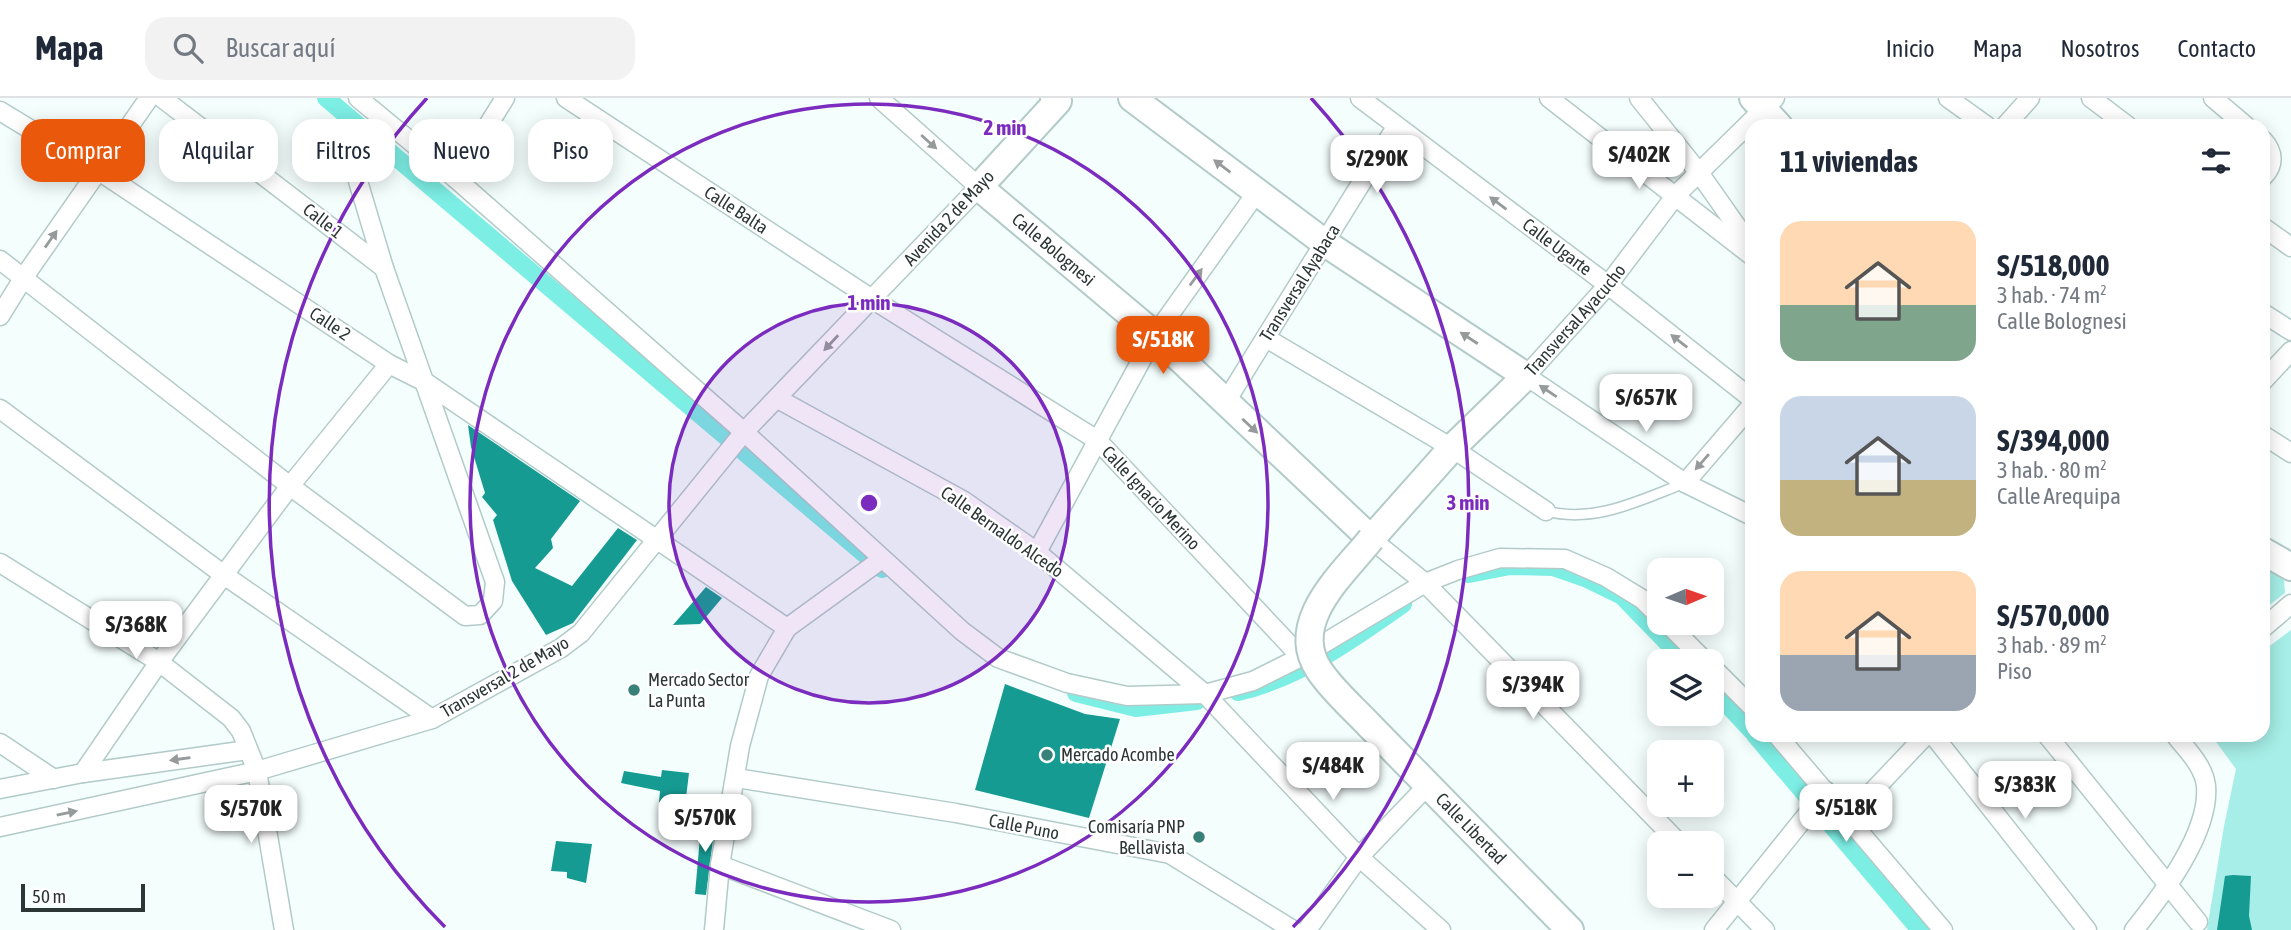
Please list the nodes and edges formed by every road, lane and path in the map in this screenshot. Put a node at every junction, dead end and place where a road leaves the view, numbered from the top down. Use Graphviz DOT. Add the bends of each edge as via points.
graph roads {
  1 [pos="149,98"];
  2 [pos="163,98"];
  3 [pos="358,98"];
  4 [pos="505,98"];
  5 [pos="566,98"];
  6 [pos="879,98"];
  7 [pos="1132,98"];
  8 [pos="1360,98"];
  9 [pos="1549,98"];
  10 [pos="1639,98"];
  11 [pos="1948,98"];
  12 [pos="2030,98"];
  13 [pos="2091,98"];
  14 [pos="2213,98"];
  15 [pos="1058,99"];
  16 [pos="0,111"];
  17 [pos="135,119"];
  18 [pos="492,119"];
  19 [pos="1977,119"];
  20 [pos="2011,119"];
  21 [pos="2119,119"];
  22 [pos="2238,119"];
  23 [pos="21,124"];
  24 [pos="1396,127"];
  25 [pos="1745,130"];
  26 [pos="409,140"];
  27 [pos="2270,148"];
  28 [pos="2270,167"];
  29 [pos="1700,174"];
  30 [pos="91,182"];
  31 [pos="116,182"];
  32 [pos="358,182"];
  33 [pos="460,182"];
  34 [pos="979,187"];
  35 [pos="1257,192"];
  36 [pos="1676,195"];
  37 [pos="2270,232"];
  38 [pos="1745,237"];
  39 [pos="1325,243"];
  40 [pos="2291,247"];
  41 [pos="1745,250"];
  42 [pos="0,260"];
  43 [pos="384,268"];
  44 [pos="24,277"];
  45 [pos="1608,285"];
  46 [pos="872,299"];
  47 [pos="0,316"];
  48 [pos="2270,318"];
  49 [pos="2291,331"];
  50 [pos="1155,335"];
  51 [pos="1266,338"];
  52 [pos="2291,351"];
  53 [pos="390,364"];
  54 [pos="2270,374"];
  55 [pos="1526,376"];
  56 [pos="425,382"];
  57 [pos="1745,393"];
  58 [pos="778,399"];
  59 [pos="1225,403"];
  60 [pos="0,408"];
  61 [pos="1745,413"];
  62 [pos="743,434"];
  63 [pos="1097,440"];
  64 [pos="2270,440"];
  65 [pos="1452,448"];
  66 [pos="2291,453"];
  67 [pos="1685,482"];
  68 [pos="290,486"];
  69 [pos="1546,511"];
  70 [pos="1745,512"];
  71 [pos="658,539"];
  72 [pos="1371,539"];
  73 [pos="1037,552"];
  74 [pos="2270,555"];
  75 [pos="882,559"];
  76 [pos="0,563"];
  77 [pos="2291,567"];
  78 [pos="224,575"];
  79 [pos="1418,578"];
  80 [pos="1647,604"];
  81 [pos="2291,604"];
  82 [pos="2270,622"];
  83 [pos="787,628"];
  84 [pos="1679,635"];
  85 [pos="1693,649"];
  86 [pos="1301,657"];
  87 [pos="159,662"];
  88 [pos="1724,679"];
  89 [pos="1205,694"];
  90 [pos="1745,700"];
  91 [pos="432,719"];
  92 [pos="1783,742"];
  93 [pos="1919,742"];
  94 [pos="1939,742"];
  95 [pos="2053,742"];
  96 [pos="2181,742"];
  97 [pos="0,743"];
  98 [pos="248,750"];
  99 [pos="257,771"];
  100 [pos="83,773"];
  101 [pos="736,778"];
  102 [pos="54,779"];
  103 [pos="1427,785"];
  104 [pos="0,789"];
  105 [pos="1826,791"];
  106 [pos="1872,792"];
  107 [pos="0,827"];
  108 [pos="1667,831"];
  109 [pos="1359,857"];
  110 [pos="720,865"];
  111 [pos="2169,886"];
  112 [pos="1724,888"];
  113 [pos="1736,901"];
  114 [pos="2199,922"];
  115 [pos="284,930"];
  116 [pos="714,930"];
  117 [pos="891,930"];
  118 [pos="1293,930"];
  119 [pos="1307,930"];
  120 [pos="1441,930"];
  121 [pos="1570,930"];
  122 [pos="1714,930"];
  123 [pos="1765,930"];
  124 [pos="1943,930"];
  125 [pos="2087,930"];
  126 [pos="2134,930"];
  1 -- 17 [label="street"];
  2 -- 43 [label="street, Calle 1"];
  3 -- 26 [label="street"];
  4 -- 18 [label="street"];
  5 -- 46 [label="street, Calle Balta"];
  6 -- 34 [label="street, Calle Bolognesi, one-way"];
  35 -- 7 [label="main road, one-way"];
  8 -- 24 [label="street, Calle Ugarte"];
  9 -- 36 [label="street"];
  10 -- 29 [label="street"];
  11 -- 19 [label="street"];
  12 -- 20 [label="street"];
  13 -- 21 [label="street"];
  14 -- 22 [label="street"];
  15 -- 34 [label="main road, Avenida 2 de Mayo"];
  16 -- 23 [label="street, Calle 2"];
  24 -- 39 [label="street, Transversal Ayabaca"];
  45 -- 24 [label="street, Calle Ugarte, one-way"];
  25 -- 29 [label="street, Transversal Ayacucho"];
  27 -- 28 [label="street"];
  29 -- 36 [label="street, Transversal Ayacucho"];
  29 -- 38 [label="street"];
  44 -- 30 [label="street, one-way"];
  31 -- 53 [label="street, Calle 2"];
  32 -- 43 [label="street"];
  33 -- 62 [label="street"];
  34 -- 46 [label="street, Avenida 2 de Mayo"];
  34 -- 50 [label="main road, Calle Bolognesi"];
  35 -- 39 [label="main road"];
  50 -- 35 [label="street, one-way"];
  36 -- 41 [label="street"];
  36 -- 45 [label="street, Transversal Ayacucho"];
  37 -- 40 [label="street"];
  39 -- 51 [label="street, Transversal Ayabaca"];
  55 -- 39 [label="main road, one-way"];
  42 -- 44 [label="street"];
  43 -- 56 [label="street"];
  44 -- 47 [label="street"];
  44 -- 68 [label="street"];
  45 -- 55 [label="street, Transversal Ayacucho"];
  57 -- 45 [label="street, Calle Ugarte, one-way"];
  46 -- 58 [label="street, Avenida 2 de Mayo, one-way"];
  46 -- 63 [label="street, Calle Ignacio Merino"];
  48 -- 49 [label="street"];
  50 -- 59 [label="main road, Calle Bolognesi"];
  50 -- 63 [label="street"];
  51 -- 59 [label="street, Transversal Ayabaca"];
  51 -- 65 [label="street"];
  52 -- 54 [label="street"];
  53 -- 56 [label="street, Calle 2"];
  53 -- 68 [label="street"];
  55 -- 65 [label="main road, Transversal Ayacucho"];
  67 -- 55 [label="street, one-way"];
  56 -- 68 [label="street" via="495,582 493,601 480,615 465,616"];
  56 -- 71 [label="street, Calle 2"];
  58 -- 62 [label="street, Transversal 2 de Mayo"];
  58 -- 73 [label="street, Calle Bernaldo Alcedo" via="964,501"];
  59 -- 72 [label="main road, Calle Bolognesi, one-way"];
  60 -- 78 [label="street"];
  61 -- 67 [label="street, one-way"];
  62 -- 71 [label="street, Transversal 2 de Mayo"];
  62 -- 75 [label="street"];
  63 -- 73 [label="street"];
  63 -- 86 [label="street, Calle Ignacio Merino"];
  64 -- 66 [label="street"];
  65 -- 69 [label="street"];
  65 -- 72 [label="main road, Transversal Ayacucho"];
  67 -- 69 [label="lane" via="1604,513 1571,516"];
  67 -- 70 [label="street"];
  68 -- 78 [label="street"];
  71 -- 83 [label="street, Calle 2"];
  71 -- 91 [label="street, Transversal 2 de Mayo" via="581,633"];
  72 -- 79 [label="street, Calle Bolognesi"];
  72 -- 103 [label="main road, Calle Libertad, bridge" via="1320,602 1309,627 1309,647 1318,669"];
  73 -- 89 [label="street, Calle Bernaldo Alcedo"];
  74 -- 77 [label="main road"];
  75 -- 83 [label="street"];
  75 -- 89 [label="street" via="998,658 1067,683 1127,695"];
  76 -- 87 [label="street"];
  78 -- 87 [label="street"];
  78 -- 91 [label="street"];
  79 -- 80 [label="street" via="1500,558 1565,559 1606,577"];
  79 -- 86 [label="street"];
  79 -- 108 [label="street, Calle Bolognesi"];
  81 -- 82 [label="street"];
  83 -- 101 [label="street" via="760,676"];
  84 -- 85 [label="street"];
  86 -- 89 [label="street" via="1253,681"];
  87 -- 98 [label="street" via="231,718"];
  87 -- 100 [label="street"];
  88 -- 90 [label="street"];
  89 -- 109 [label="street, Calle Bernaldo Alcedo"];
  91 -- 99 [label="street, Transversal 2 de Mayo"];
  92 -- 105 [label="street"];
  93 -- 106 [label="street"];
  94 -- 125 [label="street"];
  95 -- 111 [label="street"];
  96 -- 111 [label="street" via="2198,763 2206,785 2203,818"];
  97 -- 102 [label="street"];
  98 -- 99 [label="street"];
  98 -- 100 [label="street, one-way"];
  107 -- 99 [label="street, Transversal 2 de Mayo, one-way"];
  99 -- 115 [label="street"];
  100 -- 102 [label="street"];
  101 -- 110 [label="street"];
  101 -- 118 [label="street, Calle Puno" via="1170,854"];
  102 -- 104 [label="street"];
  103 -- 109 [label="street"];
  103 -- 121 [label="main road, Calle Libertad"];
  105 -- 113 [label="street"];
  105 -- 124 [label="street"];
  109 -- 119 [label="street"];
  109 -- 120 [label="street, Calle Bernaldo Alcedo"];
  110 -- 116 [label="street"];
  110 -- 117 [label="street"];
  111 -- 114 [label="street"];
  111 -- 126 [label="street"];
  112 -- 113 [label="street"];
  113 -- 122 [label="street"];
  113 -- 123 [label="street"];
}
